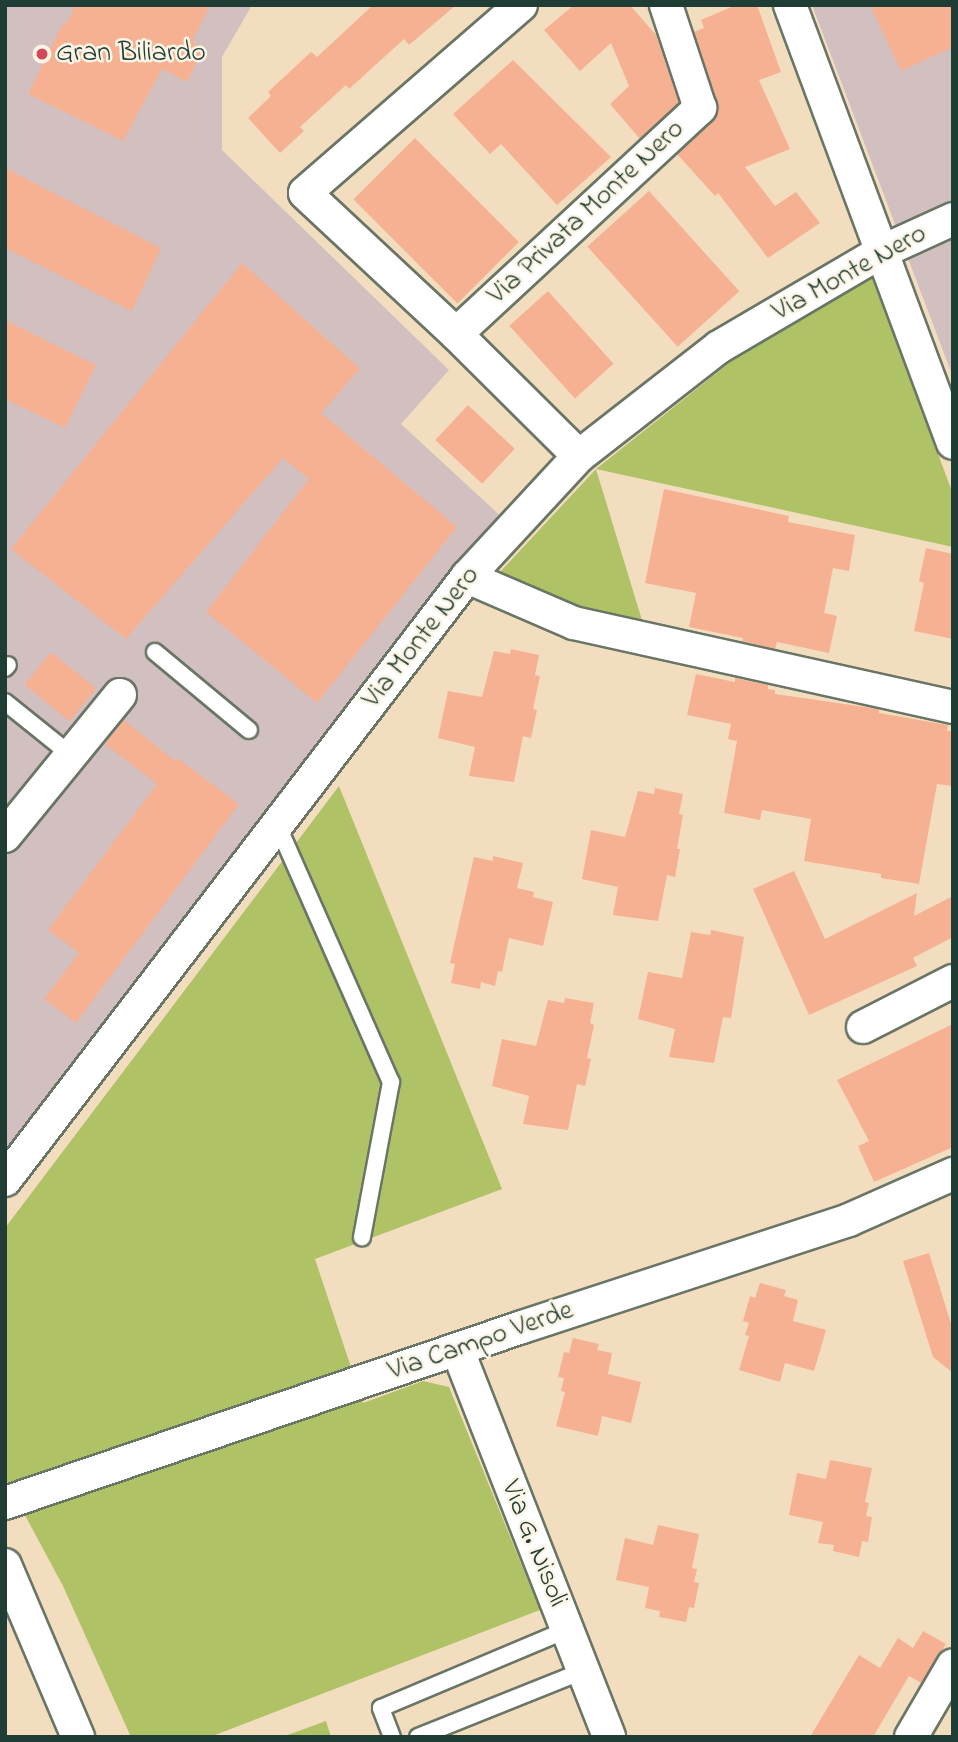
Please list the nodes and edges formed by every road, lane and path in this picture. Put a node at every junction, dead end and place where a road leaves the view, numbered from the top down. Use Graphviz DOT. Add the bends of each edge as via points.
graph roads {
  1 [pos="521,5"];
  2 [pos="666,5"];
  3 [pos="790,5"];
  4 [pos="953,219"];
  5 [pos="881,251"];
  6 [pos="456,334"];
  7 [pos="953,443"];
  8 [pos="579,457"];
  9 [pos="467,577"];
  10 [pos="155,652"];
  11 [pos="120,695"];
  12 [pos="5,702"];
  13 [pos="953,707"];
  14 [pos="249,730"];
  15 [pos="71,755"];
  16 [pos="277,824"];
  17 [pos="8,828"];
  18 [pos="953,981"];
  19 [pos="863,1027"];
  20 [pos="953,1174"];
  21 [pos="5,1180"];
  22 [pos="362,1237"];
  23 [pos="457,1351"];
  24 [pos="5,1503"];
  25 [pos="5,1565"];
  26 [pos="567,1630"];
  27 [pos="583,1671"];
  28 [pos="949,1685"];
  29 [pos="78,1737"];
  30 [pos="392,1737"];
  31 [pos="418,1737"];
  32 [pos="610,1737"];
  33 [pos="911,1737"];
  1 -- 6 [label="street" via="305,193"];
  2 -- 6 [label="street, Via Privata Monte Nero" via="700,108"];
  3 -- 5 [label="street"];
  4 -- 5 [label="street, Via Monte Nero"];
  5 -- 7 [label="street"];
  5 -- 8 [label="street, Via Monte Nero" via="719,347"];
  6 -- 8 [label="street"];
  8 -- 9 [label="street, Via Monte Nero"];
  9 -- 13 [label="street" via="574,623"];
  9 -- 16 [label="street, Via Monte Nero"];
  10 -- 14 [label="lane"];
  11 -- 15 [label="street"];
  12 -- 15 [label="lane"];
  15 -- 17 [label="street"];
  16 -- 21 [label="street, Via Monte Nero"];
  16 -- 22 [label="lane" via="391,1082"];
  18 -- 19 [label="street"];
  20 -- 23 [label="street, Via Campo Verde" via="849,1220"];
  23 -- 24 [label="street, Via Campo Verde"];
  23 -- 26 [label="street, Via G. Nisoli"];
  25 -- 29 [label="street"];
  26 -- 27 [label="street, Via G. Nisoli"];
  26 -- 30 [label="lane" via="381,1708"];
  27 -- 31 [label="lane"];
  27 -- 32 [label="street, Via G. Nisoli"];
  28 -- 33 [label="street"];
}
